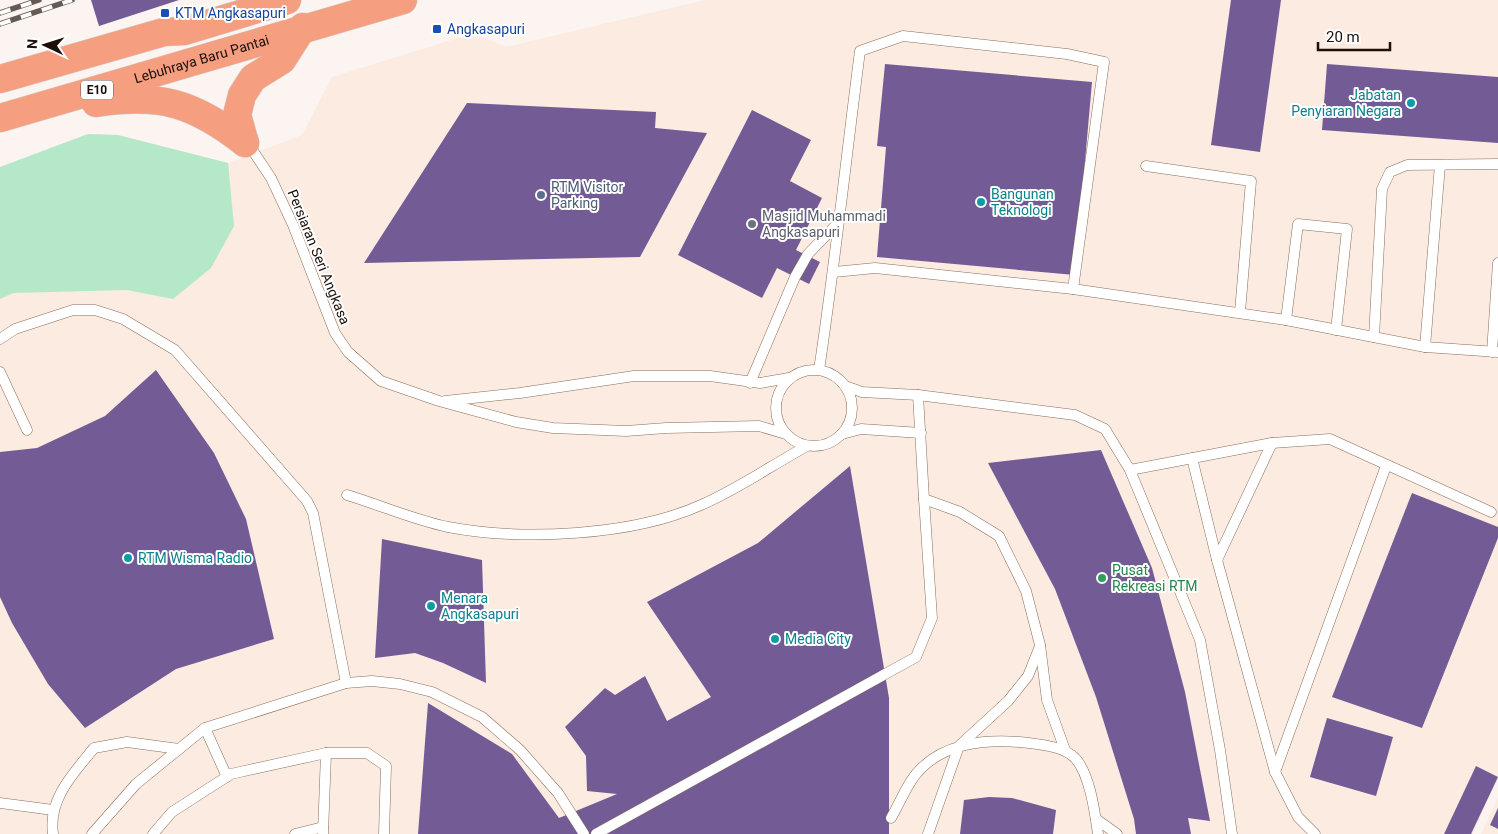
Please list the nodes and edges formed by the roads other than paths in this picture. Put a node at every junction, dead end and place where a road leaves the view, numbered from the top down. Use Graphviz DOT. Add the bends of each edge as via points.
graph roads {
  1 [pos="287,0"];
  2 [pos="402,0"];
  3 [pos="304,28"];
  4 [pos="0,79"];
  5 [pos="0,118"];
  6 [pos="245,143"];
  7 [pos="1498,164"];
  8 [pos="1440,165"];
  9 [pos="1146,166"];
  10 [pos="838,224"];
  11 [pos="1498,263"];
  12 [pos="834,272"];
  13 [pos="1073,289"];
  14 [pos="1240,312"];
  15 [pos="1286,320"];
  16 [pos="1336,330"];
  17 [pos="1374,337"];
  18 [pos="0,339"];
  19 [pos="1425,347"];
  20 [pos="1495,352"];
  21 [pos="819,370"];
  22 [pos="0,372"];
  23 [pos="789,378"];
  24 [pos="750,383"];
  25 [pos="846,386"];
  26 [pos="918,395"];
  27 [pos="439,401"];
  28 [pos="27,430"];
  29 [pos="921,433"];
  30 [pos="786,434"];
  31 [pos="842,434"];
  32 [pos="1272,443"];
  33 [pos="807,446"];
  34 [pos="1192,458"];
  35 [pos="1386,466"];
  36 [pos="1130,470"];
  37 [pos="347,495"];
  38 [pos="924,499"];
  39 [pos="1491,512"];
  40 [pos="1217,560"];
  41 [pos="1040,645"];
  42 [pos="346,683"];
  43 [pos="204,728"];
  44 [pos="959,746"];
  45 [pos="179,749"];
  46 [pos="1065,750"];
  47 [pos="326,753"];
  48 [pos="1274,772"];
  49 [pos="227,776"];
  50 [pos="0,803"];
  51 [pos="53,810"];
  52 [pos="891,818"];
  53 [pos="1096,819"];
  54 [pos="323,830"];
  55 [pos="53,834"];
  56 [pos="92,834"];
  57 [pos="153,834"];
  58 [pos="295,834"];
  59 [pos="384,834"];
  60 [pos="584,834"];
  61 [pos="596,834"];
  62 [pos="928,834"];
  63 [pos="1098,834"];
  64 [pos="1117,834"];
  65 [pos="1232,834"];
  66 [pos="1315,834"];
  1 -- 4 [label="highway" via="184,31 164,32"];
  2 -- 3 [label="highway, Lebuhraya Baru Pantai / E10"];
  3 -- 5 [label="highway, Lebuhraya Baru Pantai / E10"];
  3 -- 6 [label="highway" via="282,60 253,78 242,95 237,115"];
  5 -- 6 [label="highway" via="111,101 158,99 219,123"];
  6 -- 27 [label="lane, Persiaran Seri Angkasa" via="244,138 271,178 335,333 348,352 381,381"];
  7 -- 8 [label="lane"];
  8 -- 17 [label="lane" via="1407,165 1390,172 1382,189"];
  8 -- 19 [label="lane"];
  9 -- 14 [label="lane" via="1251,181"];
  10 -- 12 [label="lane"];
  10 -- 13 [label="lane" via="860,52 903,36 1066,54 1104,62"];
  10 -- 24 [label="lane" via="808,254 795,277"];
  11 -- 20 [label="lane"];
  12 -- 13 [label="lane" via="876,268"];
  12 -- 21 [label="lane"];
  13 -- 14 [label="lane"];
  14 -- 15 [label="lane"];
  15 -- 16 [label="lane"];
  15 -- 16 [label="lane" via="1298,224 1347,229"];
  16 -- 17 [label="lane"];
  17 -- 19 [label="lane"];
  18 -- 42 [label="lane" via="35,321 73,310 95,310 123,319 175,350 307,501 313,512"];
  19 -- 20 [label="lane"];
  21 -- 23 [label="lane" via="799,372"];
  21 -- 25 [label="lane" via="836,376"];
  22 -- 28 [label="lane"];
  23 -- 24 [label="lane"];
  23 -- 30 [label="lane" via="779,394 776,412"];
  24 -- 27 [label="lane" via="710,376 634,376"];
  25 -- 26 [label="lane" via="862,392"];
  25 -- 31 [label="lane" via="852,411"];
  26 -- 29 [label="lane"];
  26 -- 36 [label="lane" via="1075,415 1106,429"];
  27 -- 30 [label="lane" via="516,422 553,428 626,431 759,426"];
  29 -- 31 [label="lane" via="861,429"];
  29 -- 38 [label="lane"];
  30 -- 33 [label="lane"];
  31 -- 33 [label="lane" via="832,442"];
  32 -- 34 [label="lane"];
  32 -- 35 [label="lane" via="1330,439"];
  32 -- 40 [label="lane"];
  33 -- 37 [label="lane" via="701,505 654,521 599,531 500,535 446,526"];
  34 -- 36 [label="lane"];
  34 -- 40 [label="lane"];
  35 -- 39 [label="lane"];
  35 -- 48 [label="lane"];
  36 -- 65 [label="lane" via="1200,640"];
  38 -- 41 [label="lane" via="960,512 999,536 1026,592"];
  38 -- 61 [label="lane" via="932,618 916,657"];
  40 -- 48 [label="lane"];
  41 -- 44 [label="lane" via="1028,676 1008,701"];
  41 -- 46 [label="lane" via="1047,700"];
  42 -- 43 [label="lane"];
  42 -- 60 [label="lane" via="400,684 432,692 482,717 520,750 558,793"];
  43 -- 45 [label="lane"];
  43 -- 49 [label="lane"];
  44 -- 46 [label="lane" via="1002,740"];
  44 -- 52 [label="lane" via="933,759 912,779"];
  44 -- 62 [label="lane"];
  45 -- 51 [label="lane" via="127,742 94,748 72,775 55,801"];
  45 -- 56 [label="lane" via="136,784"];
  46 -- 53 [label="lane" via="1076,759 1086,775"];
  47 -- 49 [label="lane"];
  47 -- 54 [label="lane"];
  47 -- 59 [label="lane" via="366,753 386,766"];
  48 -- 66 [label="lane" via="1298,817"];
  49 -- 57 [label="lane" via="172,812"];
  50 -- 51 [label="lane"];
  51 -- 55 [label="lane"];
  53 -- 63 [label="lane"];
  53 -- 64 [label="lane"];
  54 -- 58 [label="lane"];
}
